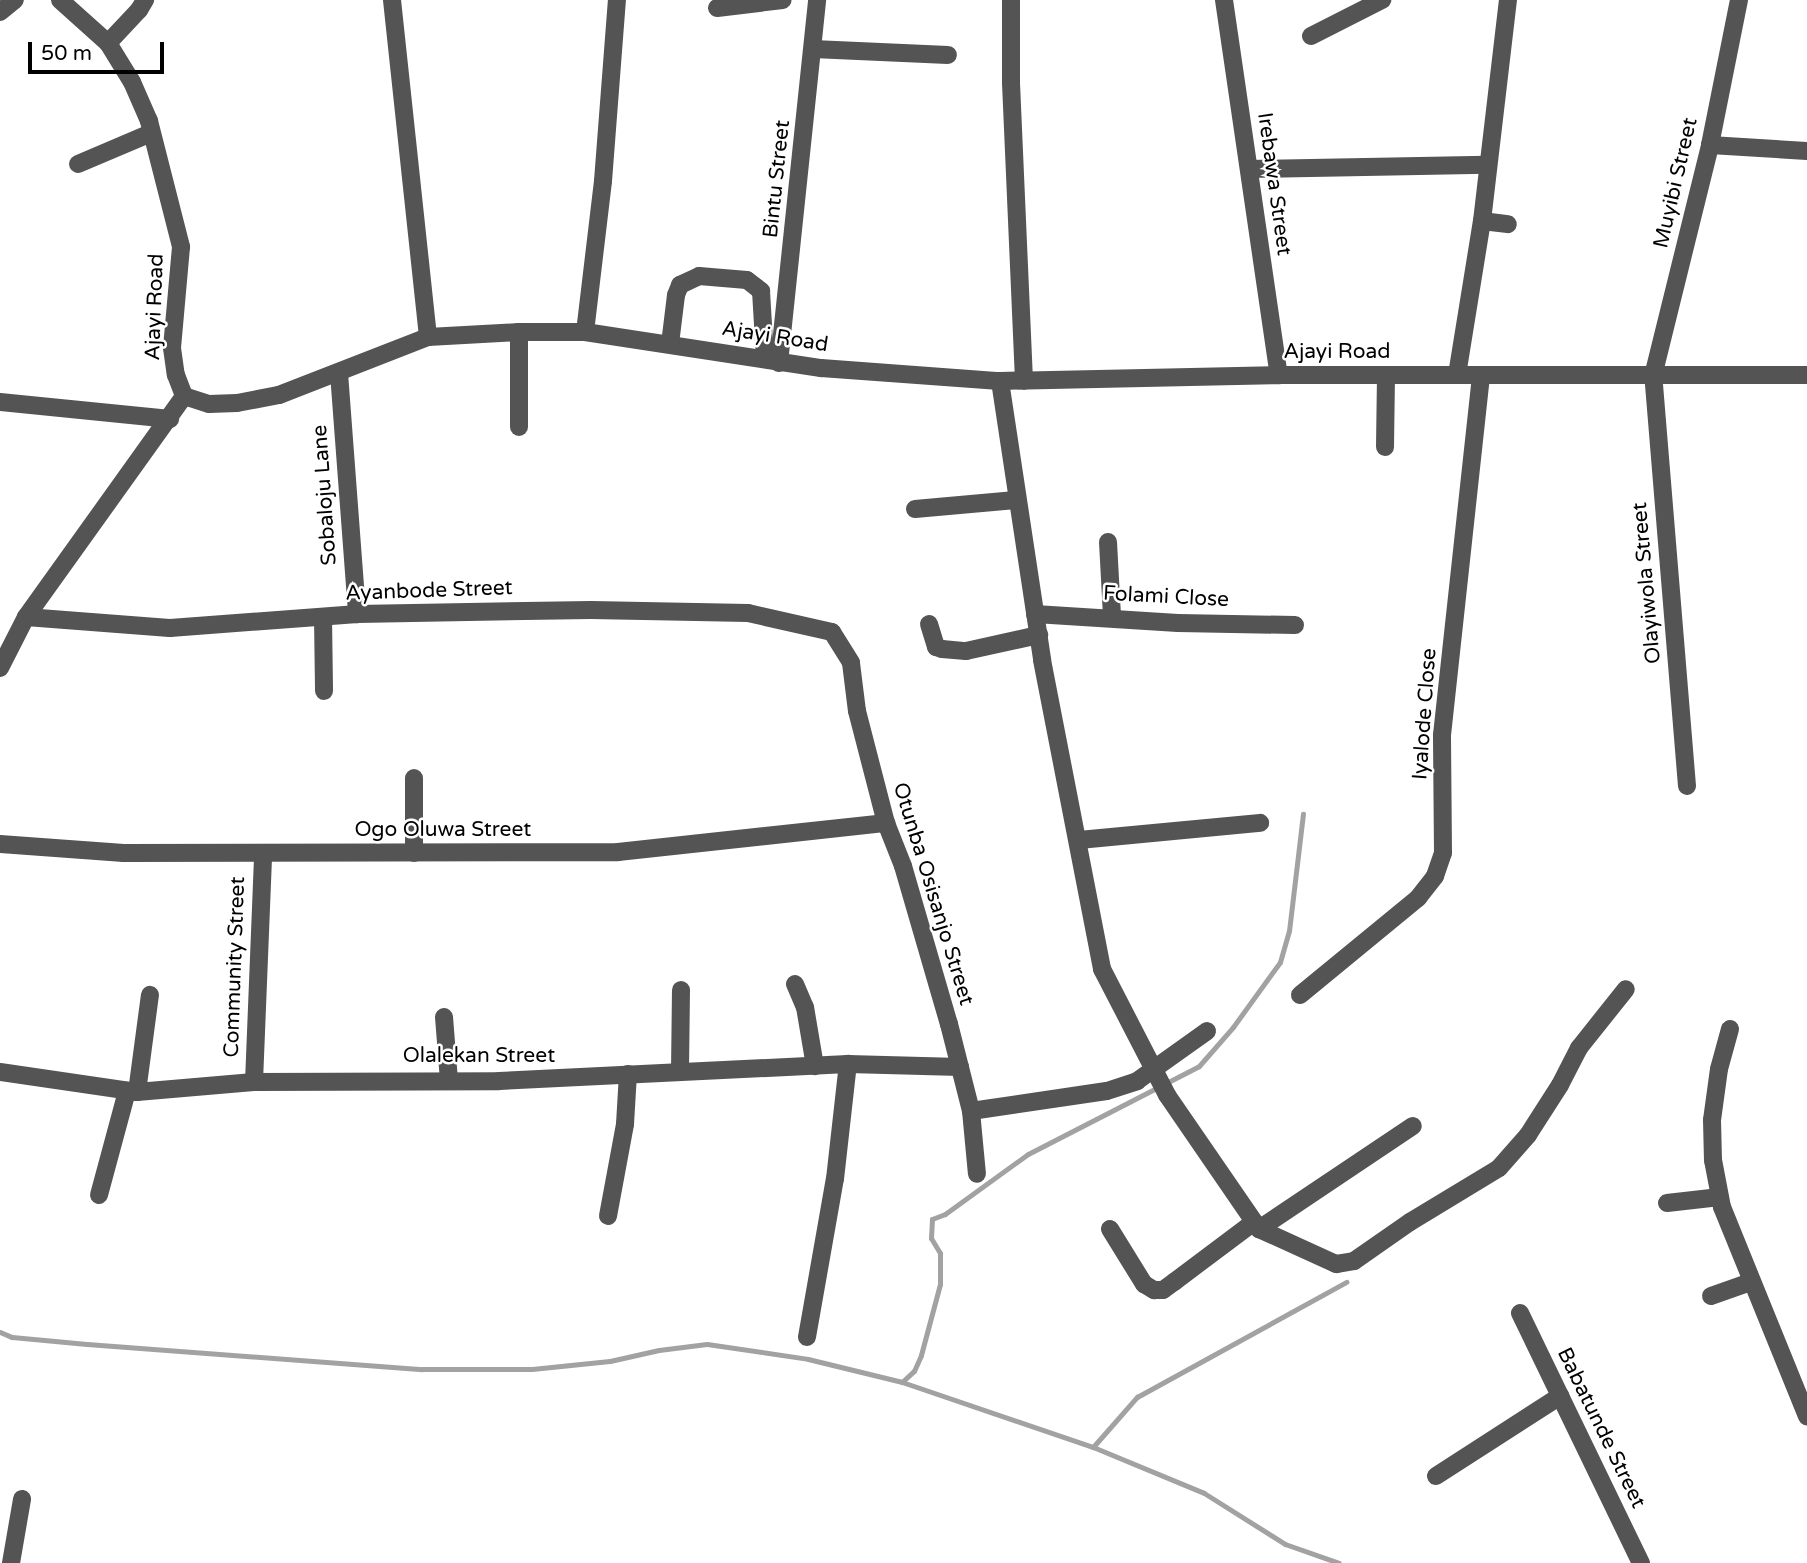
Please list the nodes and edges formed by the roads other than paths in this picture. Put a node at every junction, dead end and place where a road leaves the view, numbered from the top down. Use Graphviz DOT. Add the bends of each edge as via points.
graph roads {
  1 [pos="16,0"];
  2 [pos="60,0"];
  3 [pos="145,0"];
  4 [pos="392,0"];
  5 [pos="617,0"];
  6 [pos="783,0"];
  7 [pos="817,0"];
  8 [pos="1011,0"];
  9 [pos="1224,0"];
  10 [pos="1382,0"];
  11 [pos="1507,0"];
  12 [pos="1739,0"];
  13 [pos="717,8"];
  14 [pos="0,12"];
  15 [pos="1311,36"];
  16 [pos="108,43"];
  17 [pos="813,49"];
  18 [pos="948,55"];
  19 [pos="151,133"];
  20 [pos="1710,145"];
  21 [pos="1807,151"];
  22 [pos="78,164"];
  23 [pos="1487,165"];
  24 [pos="1250,169"];
  25 [pos="1482,221"];
  26 [pos="1508,224"];
  27 [pos="519,332"];
  28 [pos="585,332"];
  29 [pos="428,337"];
  30 [pos="670,344"];
  31 [pos="772,361"];
  32 [pos="339,373"];
  33 [pos="1807,374"];
  34 [pos="1279,375"];
  35 [pos="1386,375"];
  36 [pos="1457,375"];
  37 [pos="1481,376"];
  38 [pos="1653,376"];
  39 [pos="1000,381"];
  40 [pos="1024,381"];
  41 [pos="184,396"];
  42 [pos="0,402"];
  43 [pos="170,419"];
  44 [pos="519,427"];
  45 [pos="1385,447"];
  46 [pos="1016,500"];
  47 [pos="915,509"];
  48 [pos="1108,542"];
  49 [pos="356,614"];
  50 [pos="1035,614"];
  51 [pos="26,617"];
  52 [pos="323,617"];
  53 [pos="1111,617"];
  54 [pos="929,624"];
  55 [pos="1295,625"];
  56 [pos="832,632"];
  57 [pos="1038,635"];
  58 [pos="0,668"];
  59 [pos="324,691"];
  60 [pos="414,778"];
  61 [pos="1687,786"];
  62 [pos="886,823"];
  63 [pos="1261,823"];
  64 [pos="1079,840"];
  65 [pos="0,844"];
  66 [pos="263,853"];
  67 [pos="414,853"];
  68 [pos="795,984"];
  69 [pos="681,989"];
  70 [pos="1626,989"];
  71 [pos="150,995"];
  72 [pos="1300,995"];
  73 [pos="444,1017"];
  74 [pos="1730,1029"];
  75 [pos="1207,1031"];
  76 [pos="848,1064"];
  77 [pos="815,1066"];
  78 [pos="960,1066"];
  79 [pos="680,1071"];
  80 [pos="0,1072"];
  81 [pos="628,1074"];
  82 [pos="449,1080"];
  83 [pos="1161,1081"];
  84 [pos="254,1082"];
  85 [pos="132,1091"];
  86 [pos="971,1111"];
  87 [pos="1413,1126"];
  88 [pos="977,1174"];
  89 [pos="99,1195"];
  90 [pos="1720,1197"];
  91 [pos="1667,1203"];
  92 [pos="608,1216"];
  93 [pos="1256,1225"];
  94 [pos="1110,1229"];
  95 [pos="1751,1282"];
  96 [pos="1711,1296"];
  97 [pos="1520,1313"];
  98 [pos="807,1337"];
  99 [pos="1560,1396"];
  100 [pos="1807,1416"];
  101 [pos="1436,1476"];
  102 [pos="22,1499"];
  103 [pos="11,1563"];
  104 [pos="1641,1563"];
  1 -- 14 [label="street"];
  2 -- 16 [label="street, Ajayi Road"];
  3 -- 16 [label="street"];
  4 -- 29 [label="street"];
  5 -- 28 [label="street"];
  6 -- 13 [label="street"];
  7 -- 17 [label="street, Bintu Street"];
  8 -- 40 [label="street"];
  9 -- 24 [label="street, Irebawa Street"];
  10 -- 15 [label="street"];
  11 -- 23 [label="street"];
  12 -- 20 [label="street, Muyibi Street"];
  16 -- 19 [label="street, Ajayi Road" via="132,82"];
  17 -- 18 [label="street"];
  17 -- 31 [label="street, Bintu Street"];
  19 -- 22 [label="street"];
  19 -- 41 [label="street, Ajayi Road" via="181,247 172,348"];
  20 -- 21 [label="street"];
  20 -- 38 [label="street, Muyibi Street"];
  23 -- 24 [label="street"];
  23 -- 25 [label="street"];
  24 -- 34 [label="street, Irebawa Street"];
  25 -- 26 [label="street"];
  25 -- 36 [label="street"];
  27 -- 28 [label="street, Ajayi Road"];
  27 -- 29 [label="street, Ajayi Road"];
  27 -- 44 [label="street"];
  28 -- 30 [label="street, Ajayi Road"];
  29 -- 32 [label="street, Ajayi Road"];
  30 -- 31 [label="street, Ajayi Road"];
  30 -- 31 [label="street" via="680,285 699,276 747,280 761,291"];
  31 -- 39 [label="street, Ajayi Road"];
  32 -- 41 [label="street, Ajayi Road" via="279,395 237,403 209,404"];
  32 -- 49 [label="street, Sobaloju Lane"];
  33 -- 38 [label="street, Ajayi Road"];
  34 -- 35 [label="street, Ajayi Road"];
  34 -- 40 [label="street, Ajayi Road"];
  35 -- 36 [label="street, Ajayi Road"];
  35 -- 45 [label="street"];
  36 -- 37 [label="street, Ajayi Road"];
  37 -- 38 [label="street, Ajayi Road"];
  37 -- 72 [label="street, Iyalode Close" via="1441,734 1443,853 1435,876 1418,898"];
  38 -- 61 [label="street, Olayiwola Street"];
  39 -- 40 [label="street, Ajayi Road"];
  39 -- 46 [label="street"];
  41 -- 43 [label="street"];
  42 -- 43 [label="street"];
  43 -- 51 [label="street"];
  46 -- 47 [label="street"];
  46 -- 50 [label="street"];
  48 -- 53 [label="street"];
  49 -- 52 [label="street, Ayanbode Street"];
  49 -- 56 [label="street, Ayanbode Street" via="748,613"];
  50 -- 53 [label="street, Folami Close"];
  50 -- 57 [label="street"];
  51 -- 52 [label="street, Ayanbode Street" via="170,628"];
  51 -- 58 [label="street"];
  52 -- 59 [label="street"];
  53 -- 55 [label="street, Folami Close"];
  54 -- 57 [label="street" via="936,647 942,649 966,651"];
  56 -- 62 [label="street, Otunba Osisanjo Street" via="851,663 857,711"];
  57 -- 64 [label="street"];
  60 -- 67 [label="street"];
  62 -- 67 [label="street, Ogo Oluwa Street" via="618,852"];
  62 -- 78 [label="street, Otunba Osisanjo Street" via="903,866"];
  63 -- 64 [label="street"];
  64 -- 83 [label="street" via="1102,969"];
  65 -- 66 [label="street, Ogo Oluwa Street" via="124,853"];
  66 -- 67 [label="street, Ogo Oluwa Street"];
  66 -- 84 [label="street, Community Street"];
  68 -- 77 [label="street" via="805,1007"];
  69 -- 79 [label="street"];
  70 -- 93 [label="street" via="1579,1048 1528,1135 1499,1168 1354,1261 1336,1264"];
  71 -- 85 [label="street"];
  73 -- 82 [label="street"];
  74 -- 90 [label="street" via="1712,1120"];
  75 -- 83 [label="street"];
  76 -- 77 [label="street, Olalekan Street"];
  76 -- 78 [label="street, Olalekan Street"];
  76 -- 98 [label="street" via="835,1179"];
  77 -- 79 [label="street, Olalekan Street"];
  78 -- 86 [label="street, Otunba Osisanjo Street"];
  79 -- 81 [label="street, Olalekan Street"];
  80 -- 85 [label="street, Olalekan Street"];
  81 -- 82 [label="street, Olalekan Street"];
  81 -- 92 [label="street" via="625,1124"];
  82 -- 84 [label="street, Olalekan Street"];
  83 -- 86 [label="street" via="1137,1081 1107,1091"];
  83 -- 93 [label="street"];
  84 -- 85 [label="street, Olalekan Street"];
  85 -- 89 [label="street"];
  86 -- 88 [label="street, Otunba Osisanjo Street"];
  87 -- 93 [label="street"];
  90 -- 91 [label="street"];
  90 -- 95 [label="street"];
  93 -- 94 [label="street" via="1163,1290 1144,1284"];
  95 -- 96 [label="street"];
  95 -- 100 [label="street"];
  97 -- 99 [label="street, Babatunde Street"];
  99 -- 101 [label="street"];
  99 -- 104 [label="street, Babatunde Street"];
  102 -- 103 [label="street"];
}
